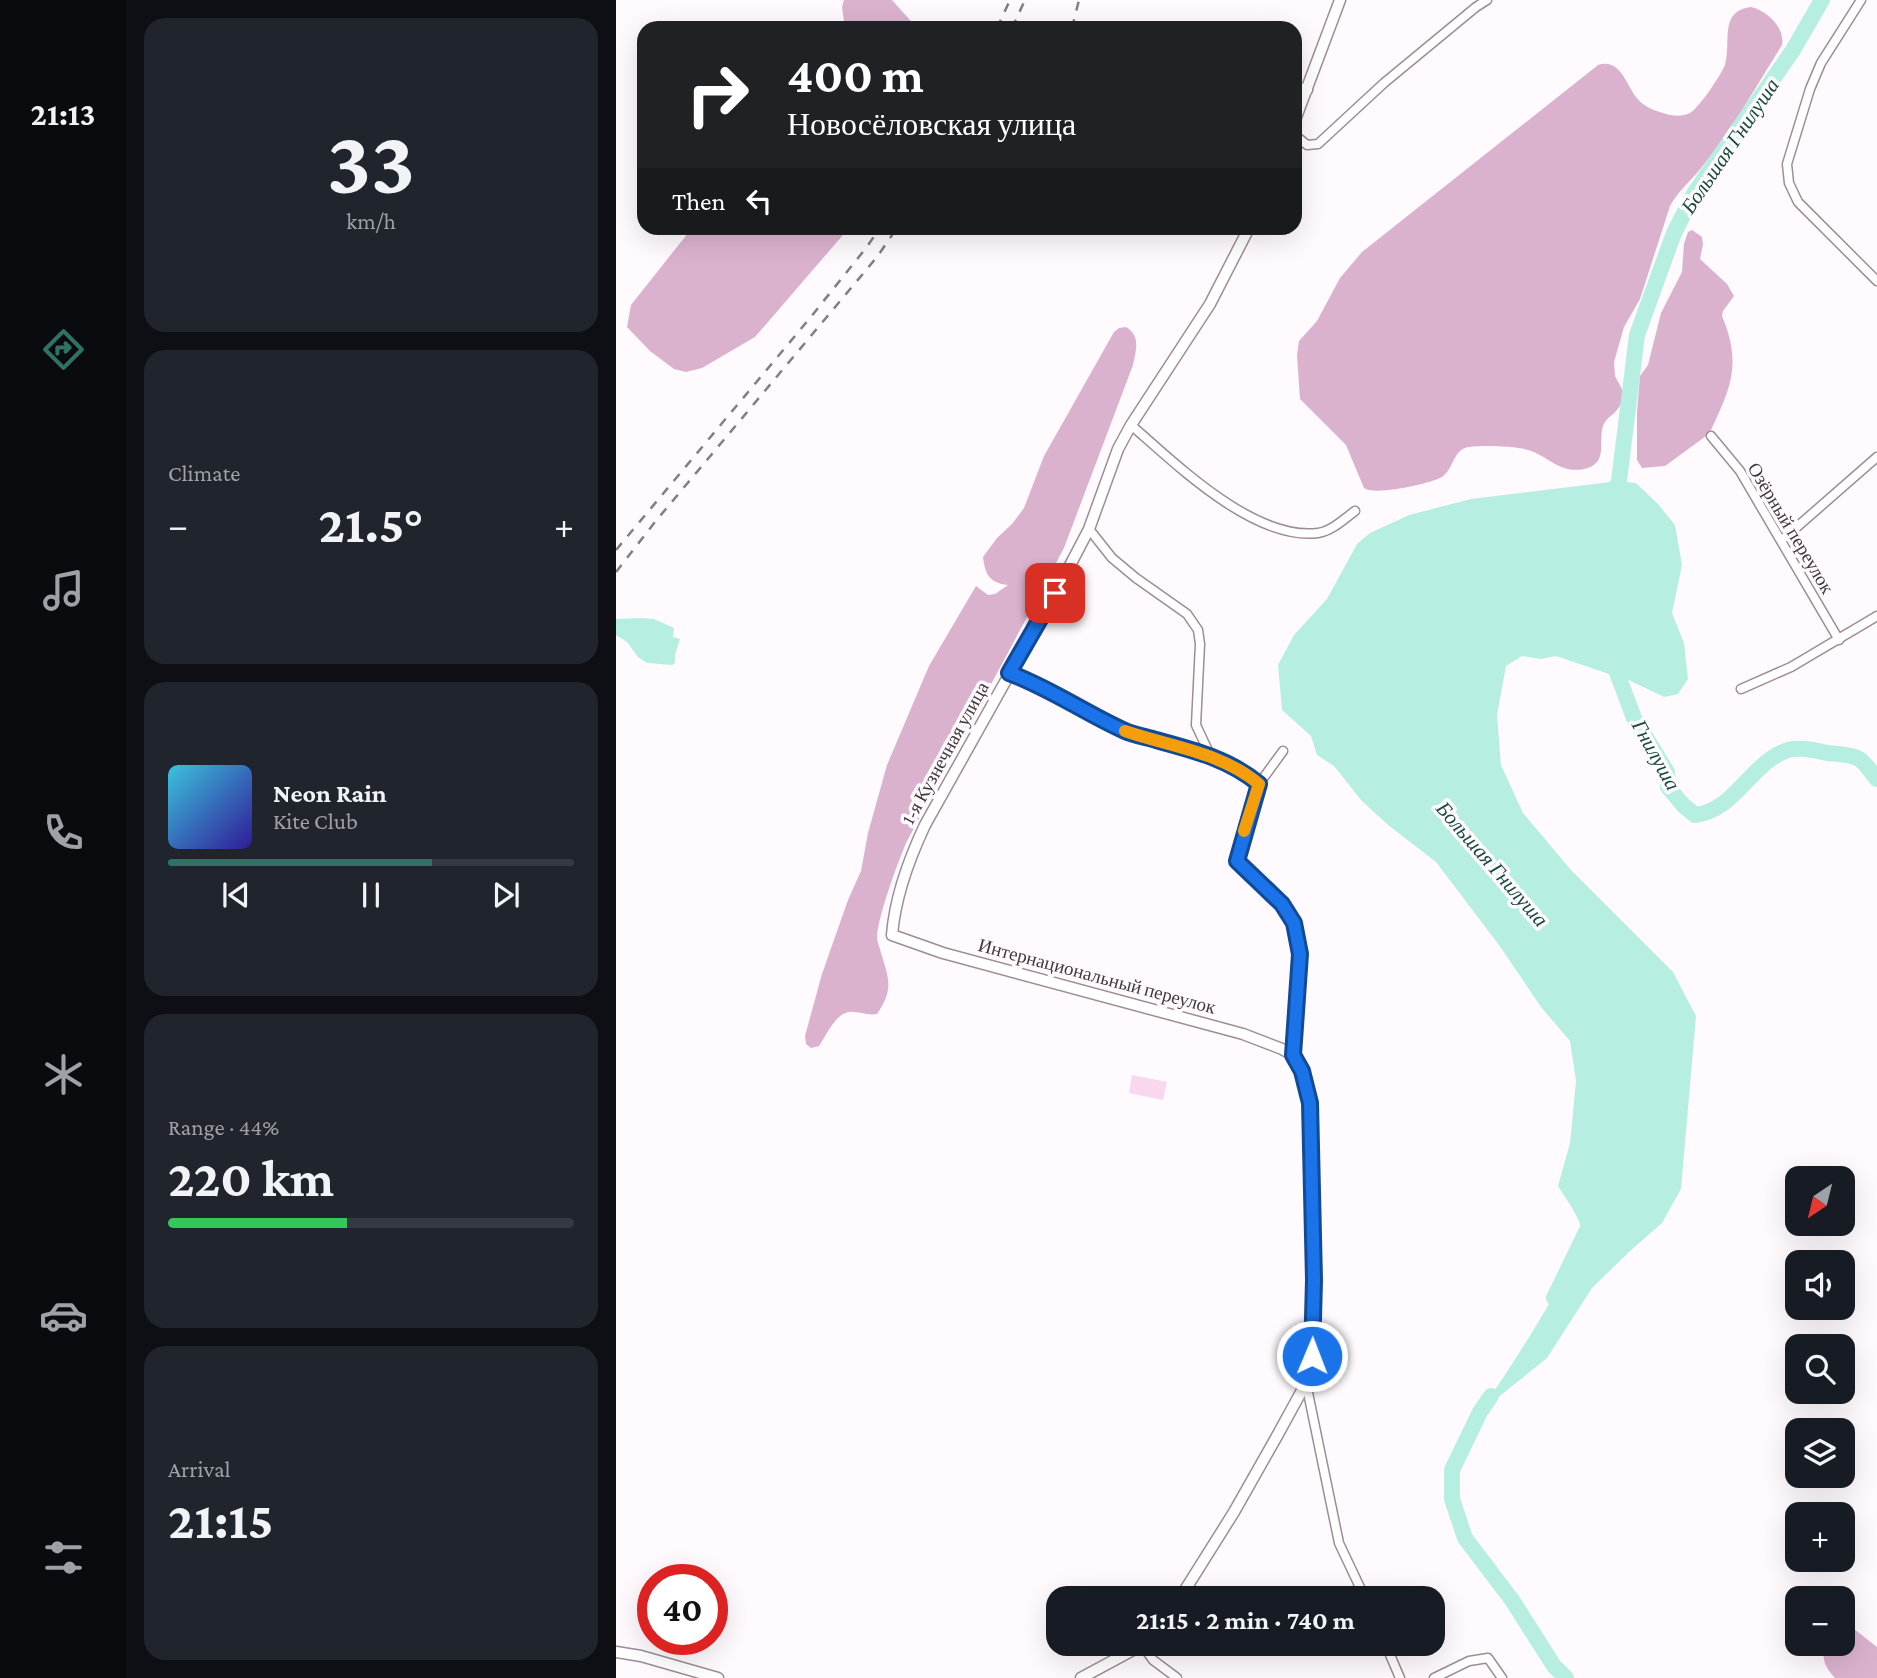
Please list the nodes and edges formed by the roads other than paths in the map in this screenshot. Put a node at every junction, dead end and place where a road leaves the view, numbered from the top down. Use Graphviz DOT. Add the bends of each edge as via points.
graph roads {
  1 [pos="1340,0"];
  2 [pos="1487,0"];
  3 [pos="1861,0"];
  4 [pos="1302,88"];
  5 [pos="1308,90"];
  6 [pos="1302,104"];
  7 [pos="1302,141"];
  8 [pos="1245,235"];
  9 [pos="1877,281"];
  10 [pos="1131,425"];
  11 [pos="1711,436"];
  12 [pos="1877,457"];
  13 [pos="1355,512"];
  14 [pos="1088,529"];
  15 [pos="1782,540"];
  16 [pos="1877,616"];
  17 [pos="1839,640"];
  18 [pos="1009,673"];
  19 [pos="1741,689"];
  20 [pos="1283,751"];
  21 [pos="1211,757"];
  22 [pos="1259,784"];
  23 [pos="892,935"];
  24 [pos="1293,1055"];
  25 [pos="1306,1383"];
  26 [pos="1188,1586"];
  27 [pos="1359,1586"];
  28 [pos="616,1652"];
  29 [pos="1122,1656"];
  30 [pos="1151,1656"];
  31 [pos="1391,1656"];
  32 [pos="718,1678"];
  33 [pos="1081,1678"];
  34 [pos="1177,1678"];
  35 [pos="1400,1678"];
  36 [pos="1434,1678"];
  37 [pos="1502,1678"];
  1 -- 5 [label="street"];
  2 -- 7 [label="street" via="1384,83 1318,144"];
  3 -- 9 [label="street" via="1821,63 1787,163 1789,183 1798,202"];
  4 -- 5 [label="street"];
  5 -- 6 [label="street"];
  8 -- 10 [label="street, 1-я Кузнечная улица" via="1210,304"];
  10 -- 13 [label="street" via="1201,485 1233,508 1264,522 1321,533"];
  10 -- 14 [label="street, 1-я Кузнечная улица"];
  11 -- 15 [label="street, Озёрный переулок" via="1729,455"];
  12 -- 15 [label="street"];
  14 -- 18 [label="street, 1-я Кузнечная улица"];
  14 -- 21 [label="street" via="1112,558 1187,614 1198,630 1196,725"];
  15 -- 17 [label="street, Озёрный переулок"];
  16 -- 17 [label="street"];
  17 -- 19 [label="street"];
  18 -- 21 [label="street" via="1035,682 1126,732"];
  18 -- 23 [label="street, 1-я Кузнечная улица" via="915,846 896,905"];
  20 -- 22 [label="street"];
  21 -- 22 [label="street"];
  22 -- 24 [label="street" via="1237,861 1282,904 1294,923 1300,954"];
  23 -- 24 [label="street, Интернациональный переулок" via="1243,1034"];
  24 -- 25 [label="street" via="1310,1103 1314,1280 1312,1356"];
  25 -- 26 [label="street"];
  25 -- 27 [label="street" via="1339,1543"];
  28 -- 32 [label="street"];
  29 -- 33 [label="street"];
  30 -- 34 [label="street"];
  31 -- 35 [label="street"];
  36 -- 37 [label="street" via="1469,1661 1488,1658"];
}
